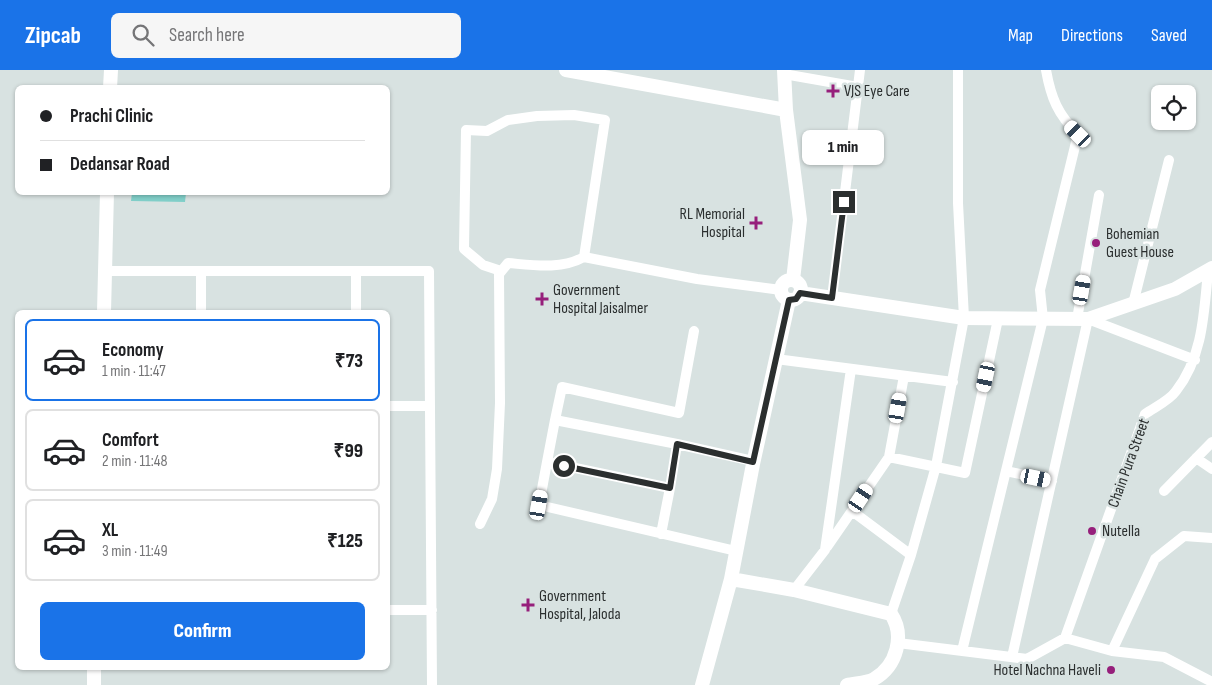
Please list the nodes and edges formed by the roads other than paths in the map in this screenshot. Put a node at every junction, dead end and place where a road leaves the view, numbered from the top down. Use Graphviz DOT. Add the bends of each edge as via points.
graph roads {
  1 [pos="110,70"];
  2 [pos="566,70"];
  3 [pos="860,70"];
  4 [pos="958,70"];
  5 [pos="1046,70"];
  6 [pos="784,72"];
  7 [pos="110,85"];
  8 [pos="858,87"];
  9 [pos="786,110"];
  10 [pos="1169,160"];
  11 [pos="107,195"];
  12 [pos="1099,195"];
  13 [pos="584,257"];
  14 [pos="1210,269"];
  15 [pos="105,271"];
  16 [pos="201,271"];
  17 [pos="356,271"];
  18 [pos="501,271"];
  19 [pos="790,295"];
  20 [pos="832,298"];
  21 [pos="1133,304"];
  22 [pos="104,310"];
  23 [pos="200,310"];
  24 [pos="356,310"];
  25 [pos="964,318"];
  26 [pos="998,319"];
  27 [pos="1043,319"];
  28 [pos="1082,319"];
  29 [pos="1202,328"];
  30 [pos="694,330"];
  31 [pos="1212,333"];
  32 [pos="776,359"];
  33 [pos="1195,360"];
  34 [pos="851,369"];
  35 [pos="904,376"];
  36 [pos="953,382"];
  37 [pos="390,406"];
  38 [pos="430,406"];
  39 [pos="555,420"];
  40 [pos="1212,442"];
  41 [pos="677,444"];
  42 [pos="889,457"];
  43 [pos="1196,458"];
  44 [pos="547,462"];
  45 [pos="753,462"];
  46 [pos="936,466"];
  47 [pos="1212,469"];
  48 [pos="1006,471"];
  49 [pos="1052,481"];
  50 [pos="670,488"];
  51 [pos="1164,491"];
  52 [pos="852,511"];
  53 [pos="480,524"];
  54 [pos="661,534"];
  55 [pos="1212,538"];
  56 [pos="825,550"];
  57 [pos="736,551"];
  58 [pos="911,555"];
  59 [pos="731,579"];
  60 [pos="794,590"];
  61 [pos="390,610"];
  62 [pos="432,610"];
  63 [pos="891,614"];
  64 [pos="1065,638"];
  65 [pos="898,644"];
  66 [pos="962,651"];
  67 [pos="1112,651"];
  68 [pos="1012,657"];
  69 [pos="94,670"];
  70 [pos="874,682"];
  71 [pos="1212,682"];
  72 [pos="703,684"];
  73 [pos="94,685"];
  74 [pos="432,685"];
  75 [pos="847,685"];
  1 -- 7 [label="street"];
  2 -- 9 [label="street"];
  3 -- 8 [label="street"];
  4 -- 25 [label="street" via="958,203"];
  5 -- 27 [label="street" via="1061,118 1078,134 1040,290"];
  6 -- 8 [label="street"];
  6 -- 9 [label="street"];
  8 -- 20 [label="street"];
  9 -- 19 [label="street" via="800,220 793,280 800,287"];
  10 -- 21 [label="street"];
  11 -- 15 [label="street"];
  12 -- 28 [label="street"];
  13 -- 18 [label="street" via="576,262 550,266 508,263"];
  13 -- 18 [label="street" via="605,120 574,115 508,120 487,131 466,130 464,249 483,265"];
  13 -- 19 [label="street"];
  14 -- 21 [label="street" via="1175,289"];
  14 -- 29 [label="street, Chain Pura Street"];
  15 -- 16 [label="street"];
  15 -- 22 [label="street"];
  16 -- 17 [label="street"];
  16 -- 23 [label="street"];
  17 -- 24 [label="street"];
  17 -- 38 [label="street" via="429,271"];
  18 -- 53 [label="street" via="497,469 492,500"];
  19 -- 20 [label="street"];
  19 -- 32 [label="street"];
  20 -- 25 [label="street"];
  21 -- 28 [label="street"];
  25 -- 26 [label="street"];
  25 -- 36 [label="street"];
  26 -- 27 [label="street"];
  26 -- 46 [label="street" via="966,473"];
  27 -- 28 [label="street"];
  27 -- 48 [label="street"];
  28 -- 33 [label="street"];
  28 -- 49 [label="street"];
  29 -- 31 [label="street"];
  29 -- 33 [label="street, Chain Pura Street"];
  30 -- 39 [label="street" via="680,413 562,387"];
  32 -- 34 [label="street"];
  32 -- 45 [label="street"];
  33 -- 64 [label="street, Chain Pura Street" via="1176,393 1145,414"];
  34 -- 35 [label="street"];
  34 -- 56 [label="street"];
  35 -- 36 [label="street"];
  35 -- 42 [label="street"];
  36 -- 46 [label="street"];
  37 -- 38 [label="street"];
  38 -- 62 [label="street"];
  39 -- 41 [label="street"];
  39 -- 44 [label="street"];
  40 -- 43 [label="street"];
  41 -- 45 [label="street"];
  41 -- 50 [label="street"];
  42 -- 46 [label="street"];
  42 -- 52 [label="street"];
  43 -- 47 [label="street"];
  43 -- 51 [label="street"];
  44 -- 50 [label="street"];
  44 -- 54 [label="street" via="539,505"];
  45 -- 57 [label="street"];
  46 -- 58 [label="street"];
  48 -- 49 [label="street"];
  48 -- 66 [label="street"];
  49 -- 68 [label="street"];
  50 -- 54 [label="street"];
  52 -- 56 [label="street"];
  52 -- 58 [label="street"];
  54 -- 57 [label="street"];
  55 -- 67 [label="street" via="1184,536 1155,559"];
  56 -- 60 [label="street"];
  57 -- 59 [label="street"];
  58 -- 63 [label="street"];
  59 -- 60 [label="street"];
  59 -- 72 [label="street"];
  60 -- 63 [label="street"];
  61 -- 62 [label="street"];
  62 -- 74 [label="street"];
  63 -- 65 [label="street" via="899,631"];
  64 -- 67 [label="street"];
  64 -- 68 [label="street" via="1027,659"];
  65 -- 66 [label="street"];
  65 -- 70 [label="street" via="892,659"];
  66 -- 68 [label="street"];
  67 -- 71 [label="street" via="1164,657"];
  69 -- 73 [label="street"];
  70 -- 75 [label="street"];
}
